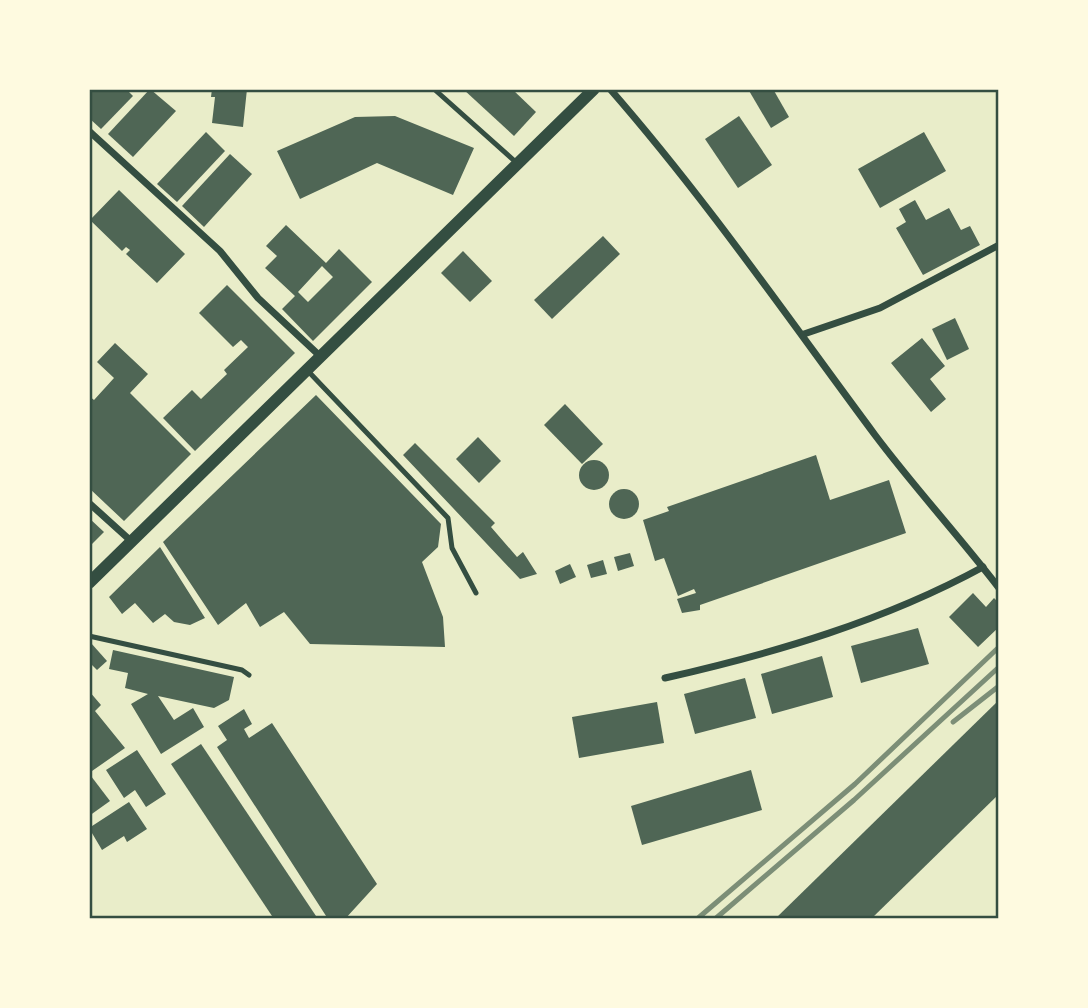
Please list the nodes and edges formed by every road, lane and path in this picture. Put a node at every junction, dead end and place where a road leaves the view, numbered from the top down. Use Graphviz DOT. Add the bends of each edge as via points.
graph roads {
  1 [pos="434,89"];
  2 [pos="594,89"];
  3 [pos="610,89"];
  4 [pos="89,131"];
  5 [pos="518,164"];
  6 [pos="999,245"];
  7 [pos="804,334"];
  8 [pos="321,357"];
  9 [pos="307,370"];
  10 [pos="89,503"];
  11 [pos="131,541"];
  12 [pos="983,567"];
  13 [pos="89,583"];
  14 [pos="999,588"];
  15 [pos="475,593"];
  16 [pos="89,636"];
  17 [pos="249,675"];
  18 [pos="665,678"];
  1 -- 5 [label="lane"];
  2 -- 5 [label="street"];
  3 -- 7 [label="street" via="657,142"];
  4 -- 8 [label="street" via="220,251 258,298"];
  5 -- 8 [label="street"];
  6 -- 7 [label="street" via="880,308"];
  7 -- 12 [label="street" via="876,436"];
  8 -- 9 [label="street"];
  9 -- 11 [label="street"];
  9 -- 15 [label="lane" via="448,518 452,548"];
  10 -- 11 [label="street"];
  11 -- 13 [label="street"];
  12 -- 14 [label="street"];
  12 -- 18 [label="street" via="933,594 855,624 737,662"];
  16 -- 17 [label="lane"];
}
